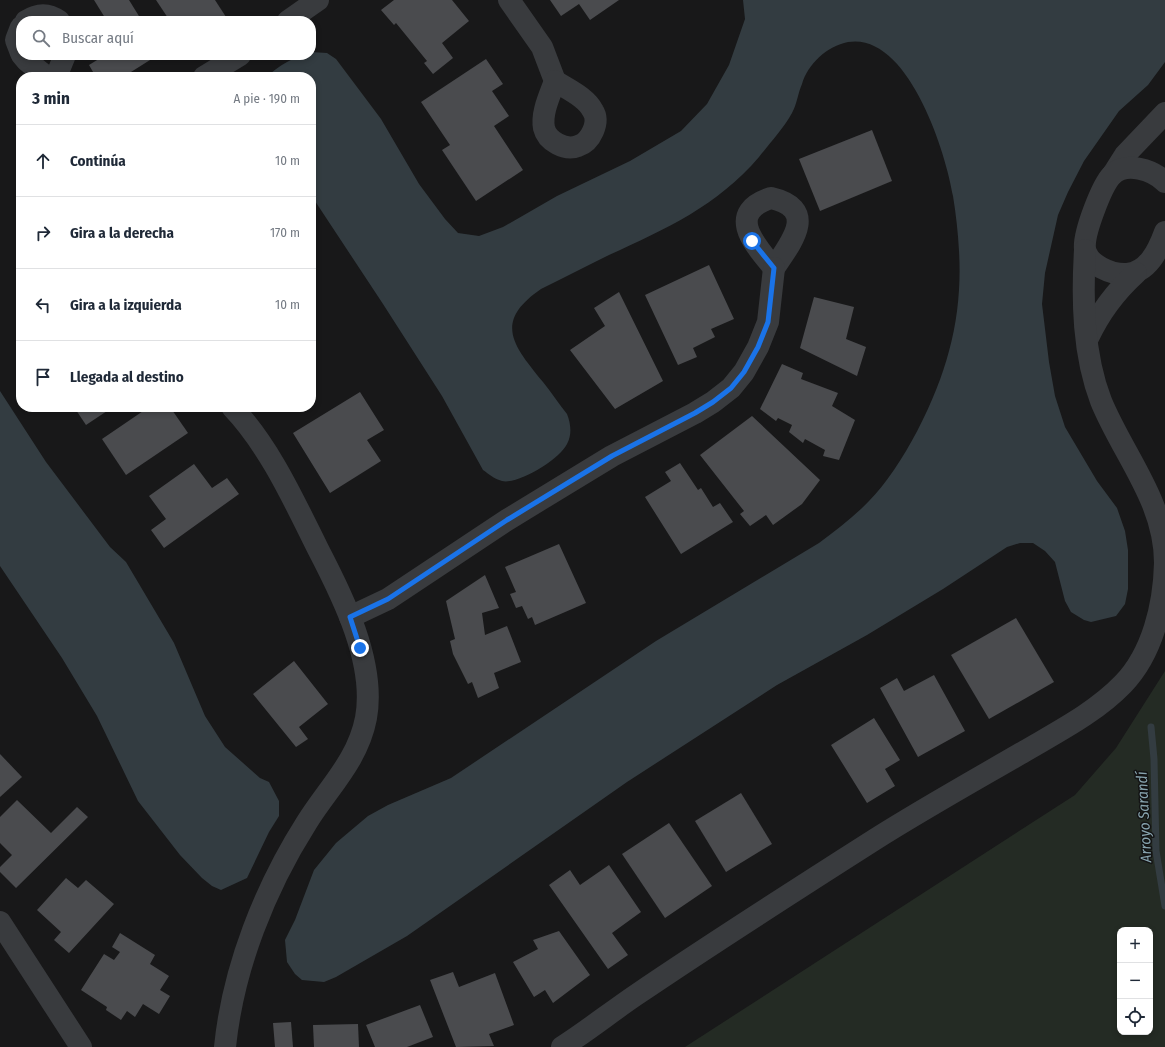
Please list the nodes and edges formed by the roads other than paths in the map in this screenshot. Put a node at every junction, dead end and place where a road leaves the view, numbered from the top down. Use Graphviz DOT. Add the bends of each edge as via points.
graph roads {
  1 [pos="318,0"];
  2 [pos="509,0"];
  3 [pos="34,16"];
  4 [pos="48,16"];
  5 [pos="295,16"];
  6 [pos="26,60"];
  7 [pos="63,60"];
  8 [pos="232,60"];
  9 [pos="41,72"];
  10 [pos="58,72"];
  11 [pos="212,72"];
  12 [pos="555,81"];
  13 [pos="1165,112"];
  14 [pos="1112,174"];
  15 [pos="1165,182"];
  16 [pos="1165,232"];
  17 [pos="1085,250"];
  18 [pos="774,268"];
  19 [pos="1149,268"];
  20 [pos="1088,338"];
  21 [pos="237,412"];
  22 [pos="350,617"];
  23 [pos="0,922"];
  24 [pos="81,1047"];
  25 [pos="225,1047"];
  26 [pos="562,1047"];
  1 -- 5 [label="street"];
  2 -- 12 [label="street" via="542,47"];
  3 -- 4 [label="street"];
  6 -- 9 [label="street"];
  7 -- 10 [label="street"];
  8 -- 11 [label="street"];
  13 -- 14 [label="street" via="1125,155"];
  14 -- 15 [label="street" via="1139,168 1150,171"];
  14 -- 17 [label="street" via="1091,219 1085,239"];
  16 -- 19 [label="street"];
  17 -- 19 [label="street" via="1093,261 1107,271 1121,274"];
  17 -- 20 [label="street" via="1084,302"];
  18 -- 22 [label="street" via="768,322 744,372 731,388 695,413 612,456 507,520 388,599"];
  19 -- 20 [label="street" via="1107,303"];
  20 -- 26 [label="street" via="1090,363 1102,403 1147,488 1165,547 1165,567 1152,636 1141,659 1125,682 1089,712 874,840 635,996"];
  21 -- 22 [label="street" via="290,494"];
  22 -- 25 [label="street" via="360,648 368,693 366,717 359,744 347,767 308,821 270,890 238,979"];
  23 -- 24 [label="street"];
}
